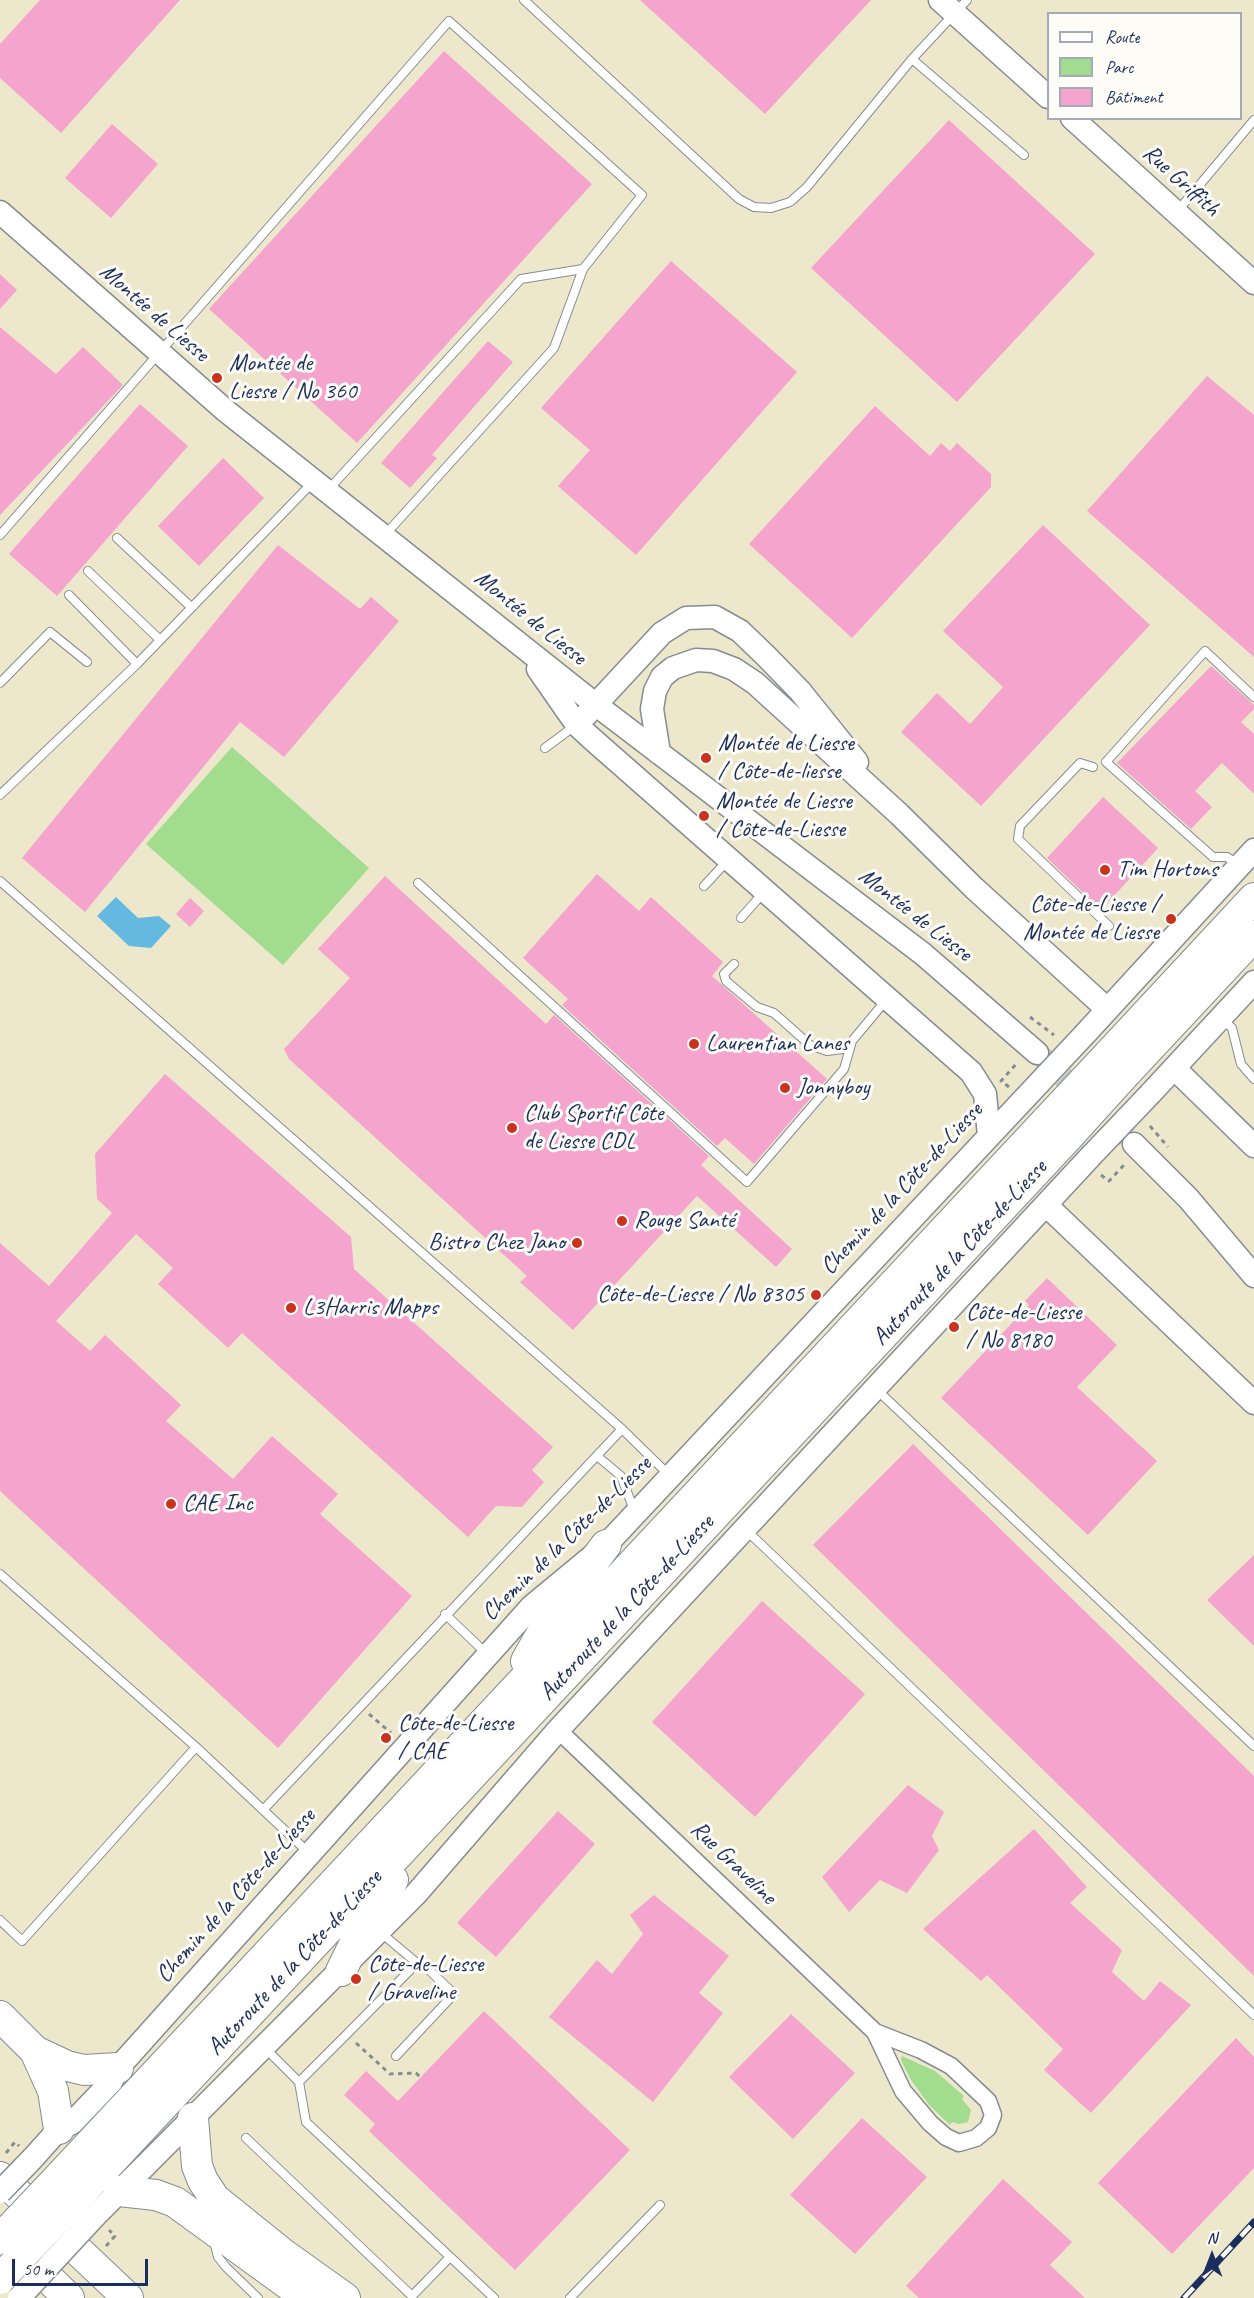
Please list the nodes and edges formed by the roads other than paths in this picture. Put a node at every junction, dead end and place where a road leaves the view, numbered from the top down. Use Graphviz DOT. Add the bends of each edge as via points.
graph roads {
  1 [pos="524,0"];
  2 [pos="954,4"];
  3 [pos="912,59"];
  4 [pos="1047,96"];
  5 [pos="1074,120"];
  6 [pos="1254,120"];
  7 [pos="1024,155"];
  8 [pos="0,212"];
  9 [pos="1176,213"];
  10 [pos="583,269"];
  11 [pos="1254,283"];
  12 [pos="158,353"];
  13 [pos="320,486"];
  14 [pos="0,535"];
  15 [pos="384,536"];
  16 [pos="117,538"];
  17 [pos="88,571"];
  18 [pos="69,595"];
  19 [pos="190,606"];
  20 [pos="159,639"];
  21 [pos="525,649"];
  22 [pos="87,662"];
  23 [pos="137,664"];
  24 [pos="0,683"];
  25 [pos="1254,697"];
  26 [pos="595,704"];
  27 [pos="577,725"];
  28 [pos="545,748"];
  29 [pos="659,753"];
  30 [pos="1093,767"];
  31 [pos="0,795"];
  32 [pos="899,814"];
  33 [pos="1247,858"];
  34 [pos="728,860"];
  35 [pos="0,881"];
  36 [pos="418,883"];
  37 [pos="704,886"];
  38 [pos="764,891"];
  39 [pos="1254,898"];
  40 [pos="741,918"];
  41 [pos="1109,926"];
  42 [pos="1254,936"];
  43 [pos="734,964"];
  44 [pos="1254,982"];
  45 [pos="887,999"];
  46 [pos="1107,1009"];
  47 [pos="1221,1017"];
  48 [pos="852,1041"];
  49 [pos="1038,1053"];
  50 [pos="1118,1064"];
  51 [pos="1174,1068"];
  52 [pos="1254,1079"];
  53 [pos="1058,1128"];
  54 [pos="989,1136"];
  55 [pos="1134,1144"];
  56 [pos="1254,1146"];
  57 [pos="1046,1205"];
  58 [pos="1254,1276"];
  59 [pos="875,1389"];
  60 [pos="1254,1403"];
  61 [pos="622,1429"];
  62 [pos="597,1456"];
  63 [pos="670,1476"];
  64 [pos="635,1514"];
  65 [pos="745,1529"];
  66 [pos="606,1545"];
  67 [pos="0,1574"];
  68 [pos="445,1614"];
  69 [pos="489,1655"];
  70 [pos="502,1703"];
  71 [pos="558,1730"];
  72 [pos="1254,1746"];
  73 [pos="196,1747"];
  74 [pos="442,1806"];
  75 [pos="263,1810"];
  76 [pos="309,1853"];
  77 [pos="0,1920"];
  78 [pos="380,1932"];
  79 [pos="417,1963"];
  80 [pos="341,1971"];
  81 [pos="0,2016"];
  82 [pos="1254,2016"];
  83 [pos="875,2032"];
  84 [pos="264,2048"];
  85 [pos="35,2051"];
  86 [pos="396,2056"];
  87 [pos="118,2068"];
  88 [pos="300,2082"];
  89 [pos="193,2118"];
  90 [pos="59,2129"];
  91 [pos="246,2138"];
  92 [pos="0,2177"];
  93 [pos="119,2191"];
  94 [pos="0,2192"];
  95 [pos="660,2205"];
  96 [pos="84,2206"];
  97 [pos="212,2229"];
  98 [pos="0,2233"];
  99 [pos="0,2239"];
  100 [pos="449,2258"];
  101 [pos="0,2279"];
  102 [pos="19,2298"];
  103 [pos="69,2298"];
  104 [pos="128,2298"];
  105 [pos="258,2298"];
  106 [pos="307,2298"];
  107 [pos="345,2298"];
  108 [pos="494,2298"];
  109 [pos="570,2298"];
  1 -- 3 [label="lane" via="739,199 754,207 781,207 798,194"];
  2 -- 3 [label="lane"];
  2 -- 4 [label="street"];
  3 -- 7 [label="lane"];
  5 -- 9 [label="street, Rue Griffith"];
  6 -- 9 [label="lane"];
  8 -- 12 [label="street, Montée de Liesse"];
  9 -- 11 [label="street, Rue Griffith"];
  10 -- 12 [label="lane" via="642,195 449,21"];
  10 -- 13 [label="lane" via="521,279"];
  10 -- 15 [label="lane" via="554,348"];
  12 -- 13 [label="street, Montée de Liesse"];
  12 -- 14 [label="lane"];
  13 -- 15 [label="street, Montée de Liesse"];
  13 -- 19 [label="lane"];
  15 -- 21 [label="street, Montée de Liesse"];
  16 -- 19 [label="lane"];
  17 -- 20 [label="lane"];
  18 -- 23 [label="lane"];
  19 -- 20 [label="lane"];
  20 -- 23 [label="lane"];
  21 -- 26 [label="street, Montée de Liesse"];
  21 -- 27 [label="street"];
  22 -- 24 [label="lane" via="50,632"];
  23 -- 31 [label="lane"];
  25 -- 33 [label="lane" via="1205,651 1106,762 1213,857"];
  26 -- 27 [label="street"];
  26 -- 29 [label="street, Montée de Liesse"];
  26 -- 32 [label="street" via="670,626 692,616 720,619 740,631 800,691"];
  27 -- 28 [label="lane"];
  27 -- 34 [label="street"];
  29 -- 32 [label="street" via="652,709 657,685 680,664 713,660 755,683"];
  29 -- 49 [label="street, Montée de Liesse" via="923,954"];
  30 -- 41 [label="lane" via="1080,763 1020,826 1018,838"];
  32 -- 46 [label="street"];
  33 -- 46 [label="street, Chemin de la Côte-de-Liesse"];
  34 -- 37 [label="lane"];
  34 -- 38 [label="street"];
  35 -- 61 [label="lane"];
  36 -- 48 [label="lane" via="747,1182 844,1069"];
  38 -- 40 [label="lane"];
  38 -- 45 [label="street"];
  39 -- 50 [label="highway, Autoroute de la Côte-de-Liesse"];
  42 -- 50 [label="highway, Autoroute de la Côte-de-Liesse"];
  43 -- 48 [label="lane" via="724,974 726,981 757,1007 774,1013 810,1045 827,1051 843,1048"];
  44 -- 47 [label="street"];
  45 -- 48 [label="lane"];
  45 -- 54 [label="street" via="980,1083 987,1101"];
  46 -- 54 [label="street, Chemin de la Côte-de-Liesse, bridge" via="1085,1034 1018,1093"];
  47 -- 51 [label="street"];
  47 -- 52 [label="lane" via="1232,1028 1238,1059"];
  50 -- 53 [label="highway, Autoroute de la Côte-de-Liesse, bridge"];
  51 -- 56 [label="street"];
  51 -- 57 [label="street, bridge" via="1095,1165"];
  53 -- 70 [label="highway, Autoroute de la Côte-de-Liesse"];
  53 -- 74 [label="highway, Autoroute de la Côte-de-Liesse"];
  54 -- 63 [label="street, Chemin de la Côte-de-Liesse"];
  55 -- 58 [label="street" via="1188,1198"];
  57 -- 59 [label="street"];
  57 -- 60 [label="street"];
  59 -- 65 [label="street"];
  59 -- 72 [label="lane"];
  61 -- 62 [label="lane"];
  61 -- 63 [label="lane"];
  62 -- 64 [label="lane" via="621,1476"];
  62 -- 68 [label="lane"];
  63 -- 64 [label="street, Chemin de la Côte-de-Liesse"];
  64 -- 66 [label="street, Chemin de la Côte-de-Liesse"];
  65 -- 71 [label="street"];
  65 -- 82 [label="lane"];
  66 -- 69 [label="street, Chemin de la Côte-de-Liesse" via="531,1607"];
  66 -- 70 [label="highway" via="548,1622"];
  67 -- 73 [label="lane"];
  68 -- 69 [label="lane"];
  68 -- 75 [label="lane"];
  69 -- 76 [label="street, Chemin de la Côte-de-Liesse"];
  70 -- 96 [label="highway, Autoroute de la Côte-de-Liesse"];
  71 -- 78 [label="street"];
  71 -- 83 [label="street, Rue Graveline"];
  73 -- 75 [label="lane"];
  73 -- 77 [label="lane" via="22,1941"];
  74 -- 80 [label="highway" via="367,1918"];
  74 -- 96 [label="highway, Autoroute de la Côte-de-Liesse"];
  75 -- 76 [label="lane"];
  76 -- 87 [label="street, Chemin de la Côte-de-Liesse"];
  78 -- 79 [label="lane"];
  78 -- 80 [label="street"];
  79 -- 86 [label="lane" via="454,1994"];
  79 -- 88 [label="lane"];
  80 -- 84 [label="street"];
  81 -- 85 [label="highway"];
  83 -- 83 [label="street, Rue Graveline" via="903,2091 938,2131 964,2143 988,2128 993,2115 987,2101 951,2066"];
  84 -- 88 [label="lane"];
  84 -- 89 [label="street"];
  85 -- 87 [label="highway" via="78,2069"];
  85 -- 90 [label="highway" via="53,2091"];
  87 -- 90 [label="street, Chemin de la Côte-de-Liesse" via="111,2082 72,2123"];
  88 -- 100 [label="lane" via="306,2122"];
  89 -- 93 [label="street"];
  89 -- 107 [label="highway" via="197,2166 202,2181 216,2199"];
  90 -- 94 [label="street, Chemin de la Côte-de-Liesse, bridge"];
  91 -- 100 [label="lane" via="412,2296"];
  92 -- 104 [label="highway"];
  93 -- 96 [label="street"];
  93 -- 97 [label="highway" via="166,2198"];
  95 -- 109 [label="lane"];
  96 -- 99 [label="highway, Autoroute de la Côte-de-Liesse, bridge"];
  96 -- 101 [label="highway, Autoroute de la Côte-de-Liesse, bridge"];
  96 -- 102 [label="street, bridge"];
  97 -- 105 [label="lane" via="218,2257"];
  97 -- 106 [label="highway"];
  98 -- 103 [label="highway"];
  100 -- 108 [label="lane"];
}
